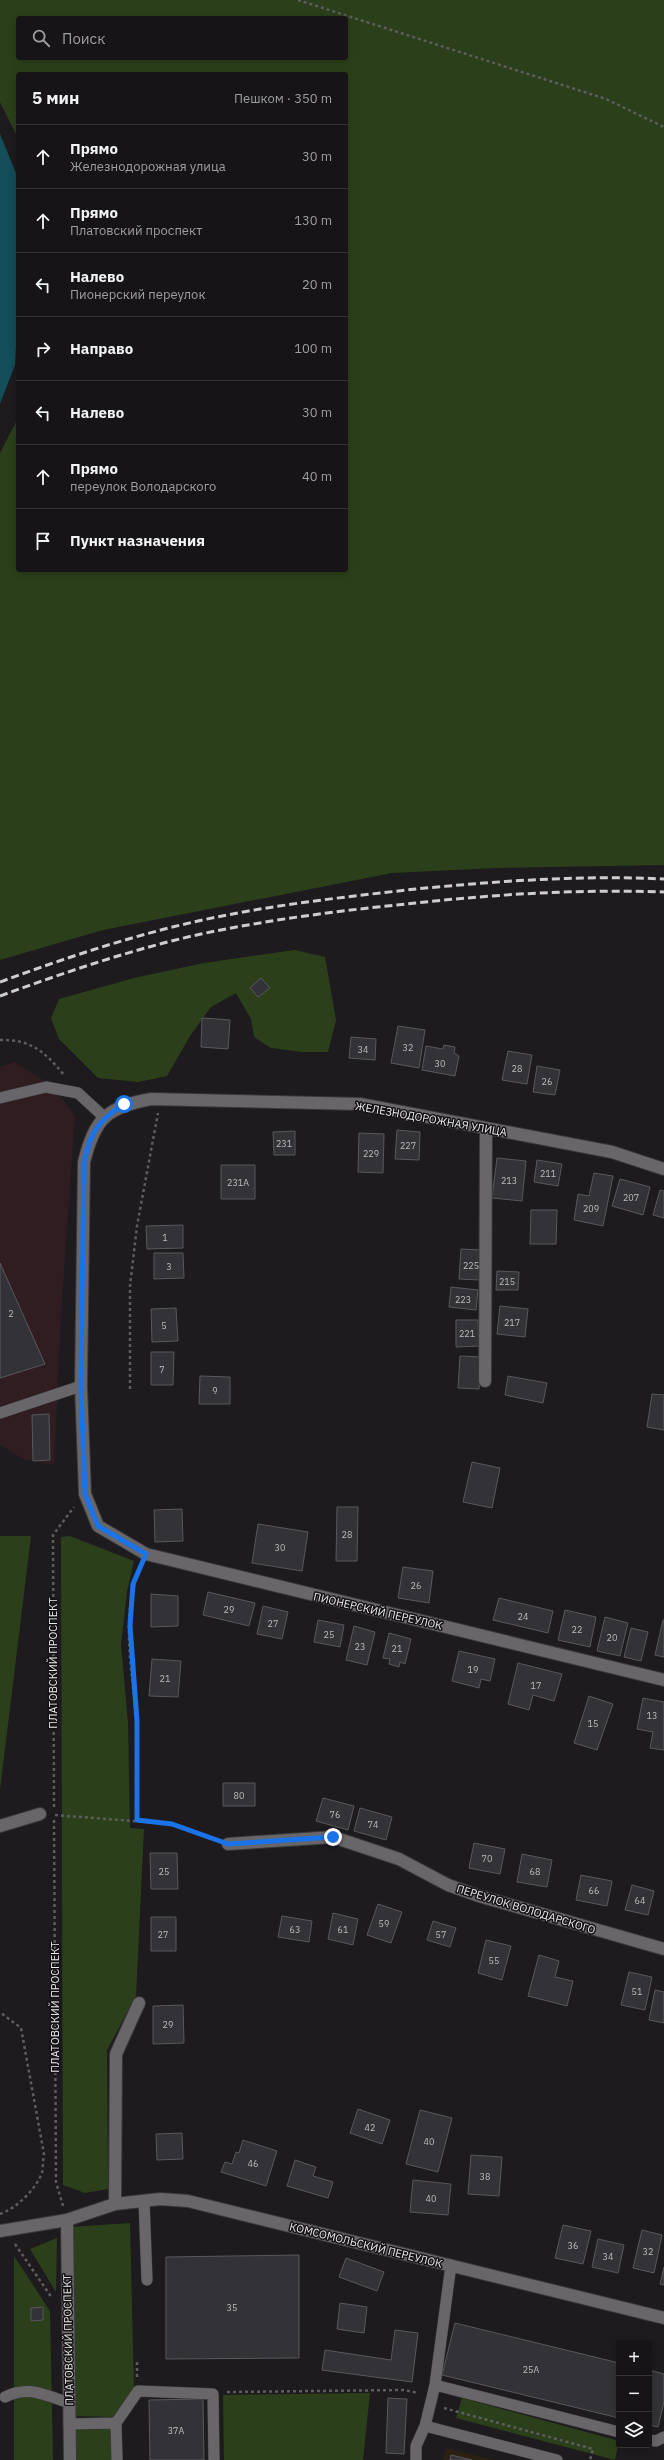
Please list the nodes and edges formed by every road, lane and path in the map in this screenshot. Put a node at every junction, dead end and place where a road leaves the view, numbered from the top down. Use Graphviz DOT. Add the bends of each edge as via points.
graph roads {
  1 [pos="298,0"];
  2 [pos="348,16"];
  3 [pos="348,16"];
  4 [pos="664,127"];
  5 [pos="0,1040"];
  6 [pos="78,1093"];
  7 [pos="0,1098"];
  8 [pos="161,1099"];
  9 [pos="104,1117"];
  10 [pos="486,1128"];
  11 [pos="664,1169"];
  12 [pos="486,1381"];
  13 [pos="81,1386"];
  14 [pos="130,1389"];
  15 [pos="0,1413"];
  16 [pos="85,1494"];
  17 [pos="146,1554"];
  18 [pos="664,1680"];
  19 [pos="54,1792"];
  20 [pos="40,1814"];
  21 [pos="137,1820"];
  22 [pos="0,1826"];
  23 [pos="54,1833"];
  24 [pos="228,1844"];
  25 [pos="664,1949"];
  26 [pos="139,2003"];
  27 [pos="1,2013"];
  28 [pos="144,2201"];
  29 [pos="115,2204"];
  30 [pos="0,2214"];
  31 [pos="67,2220"];
  32 [pos="3,2231"];
  33 [pos="451,2265"];
  34 [pos="146,2280"];
  35 [pos="664,2318"];
  36 [pos="68,2321"];
  37 [pos="213,2394"];
  38 [pos="432,2395"];
  39 [pos="4,2397"];
  40 [pos="69,2404"];
  41 [pos="116,2423"];
  42 [pos="69,2424"];
  43 [pos="425,2426"];
  44 [pos="616,2431"];
  45 [pos="664,2437"];
  46 [pos="652,2440"];
  47 [pos="70,2460"];
  48 [pos="117,2460"];
  49 [pos="214,2460"];
  50 [pos="416,2460"];
  51 [pos="557,2460"];
  52 [pos="590,2460"];
  1 -- 3 [label="path"];
  2 -- 4 [label="path" via="606,99"];
  5 -- 6 [label="path" via="18,1040 47,1054"];
  6 -- 7 [label="lane" via="46,1087"];
  6 -- 9 [label="lane"];
  8 -- 9 [label="street, ЖЕЛЕЗНОДОРОЖНАЯ УЛИЦА" via="124,1104"];
  8 -- 10 [label="street, ЖЕЛЕЗНОДОРОЖНАЯ УЛИЦА" via="360,1104"];
  8 -- 14 [label="path" via="137,1226 130,1286"];
  9 -- 13 [label="street, ЖЕЛЕЗНОДОРОЖНАЯ УЛИЦА" via="90,1137 84,1162"];
  10 -- 11 [label="street, ЖЕЛЕЗНОДОРОЖНАЯ УЛИЦА" via="612,1152"];
  10 -- 12 [label="street"];
  13 -- 15 [label="lane"];
  13 -- 16 [label="street"];
  16 -- 17 [label="street, ПИОНЕРСКИЙ ПЕРЕУЛОК" via="98,1526"];
  16 -- 19 [label="path, ПЛАТОВСКИЙ ПРОСПЕКТ" via="53,1535"];
  17 -- 18 [label="street, ПИОНЕРСКИЙ ПЕРЕУЛОК"];
  17 -- 21 [label="path" via="133,1584 130,1626 137,1721"];
  20 -- 21 [label="path"];
  20 -- 22 [label="street"];
  21 -- 24 [label="path" via="172,1824"];
  23 -- 31 [label="path, ПЛАТОВСКИЙ ПРОСПЕКТ" via="56,2182"];
  24 -- 25 [label="street, ПЕРЕУЛОК ВОЛОДАРСКОГО" via="333,1837 399,1859 448,1885 479,1896"];
  26 -- 29 [label="street" via="116,2054"];
  27 -- 30 [label="path" via="21,2028 44,2154 42,2173 28,2193 11,2210"];
  28 -- 29 [label="street, КОМСОМОЛЬСКИЙ ПЕРЕУЛОК"];
  28 -- 33 [label="street, КОМСОМОЛЬСКИЙ ПЕРЕУЛОК" via="188,2202"];
  28 -- 34 [label="lane"];
  29 -- 31 [label="street, КОМСОМОЛЬСКИЙ ПЕРЕУЛОК"];
  31 -- 32 [label="street, КОМСОМОЛЬСКИЙ ПЕРЕУЛОК"];
  31 -- 36 [label="street, ПЛАТОВСКИЙ ПРОСПЕКТ"];
  32 -- 36 [label="path"];
  33 -- 35 [label="street, КОМСОМОЛЬСКИЙ ПЕРЕУЛОК"];
  33 -- 38 [label="lane"];
  36 -- 40 [label="street, ПЛАТОВСКИЙ ПРОСПЕКТ"];
  37 -- 38 [label="path" via="235,2390 404,2390"];
  37 -- 41 [label="lane" via="138,2391"];
  37 -- 49 [label="lane"];
  38 -- 43 [label="lane"];
  38 -- 44 [label="lane"];
  38 -- 52 [label="path" via="593,2449"];
  39 -- 40 [label="lane" via="18,2390 40,2393"];
  40 -- 42 [label="street, ПЛАТОВСКИЙ ПРОСПЕКТ"];
  41 -- 42 [label="lane"];
  41 -- 48 [label="lane"];
  42 -- 47 [label="street, ПЛАТОВСКИЙ ПРОСПЕКТ"];
  43 -- 50 [label="lane" via="416,2446"];
  43 -- 51 [label="lane"];
  45 -- 46 [label="lane"];
}
